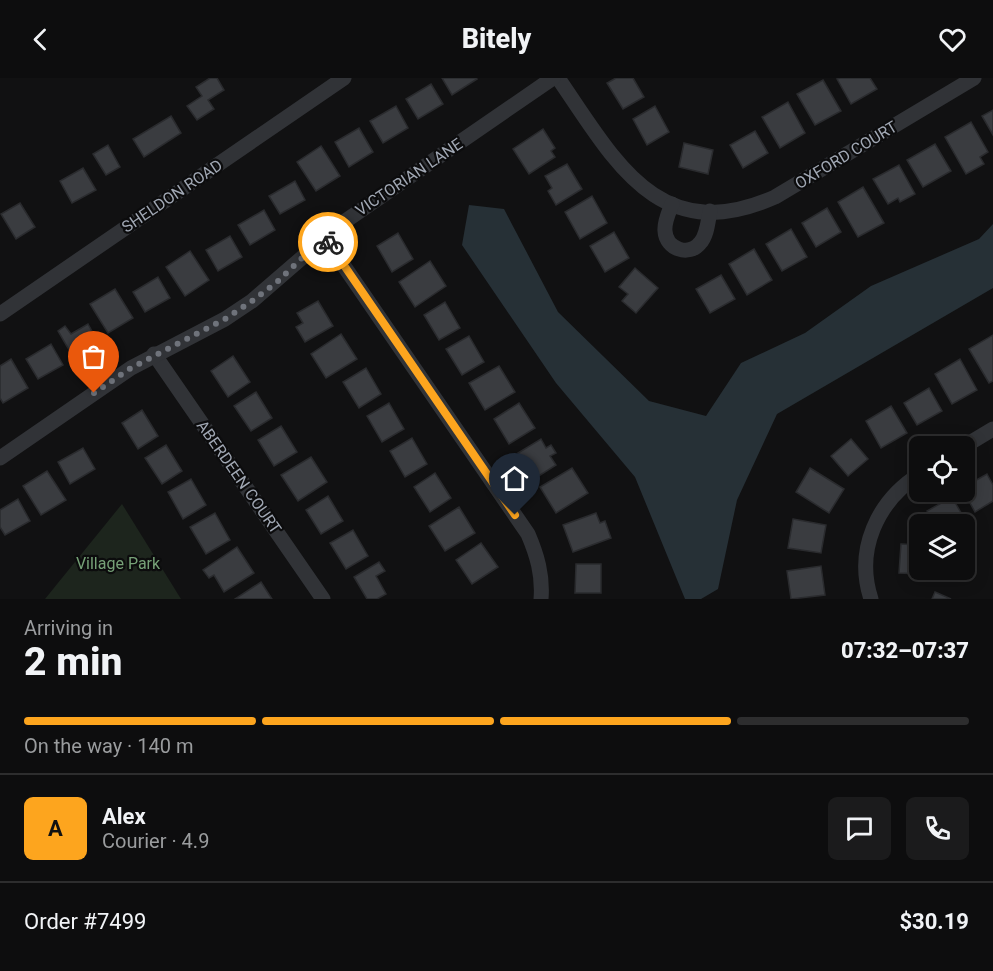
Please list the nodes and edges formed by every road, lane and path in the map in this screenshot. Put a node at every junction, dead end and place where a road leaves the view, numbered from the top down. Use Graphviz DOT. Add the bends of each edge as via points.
graph roads {
  1 [pos="344,78"];
  2 [pos="553,78"];
  3 [pos="558,78"];
  4 [pos="974,78"];
  5 [pos="672,204"];
  6 [pos="710,212"];
  7 [pos="324,237"];
  8 [pos="0,314"];
  9 [pos="154,354"];
  10 [pos="993,429"];
  11 [pos="975,440"];
  12 [pos="0,458"];
  13 [pos="909,483"];
  14 [pos="323,599"];
  15 [pos="542,599"];
  16 [pos="871,599"];
  1 -- 8 [label="street, SHELDON ROAD"];
  2 -- 7 [label="street, VICTORIAN LANE"];
  3 -- 5 [label="street, OXFORD COURT" via="622,169 643,188"];
  4 -- 6 [label="street, OXFORD COURT" via="775,197 744,209"];
  5 -- 6 [label="street, OXFORD COURT"];
  5 -- 6 [label="street" via="665,235 677,249 694,249 700,244"];
  7 -- 9 [label="street, VICTORIAN LANE" via="252,301"];
  7 -- 15 [label="street" via="528,534 542,577"];
  9 -- 12 [label="street, VICTORIAN LANE"];
  9 -- 14 [label="street, ABERDEEN COURT"];
  10 -- 11 [label="street"];
  13 -- 16 [label="street" via="890,498 873,528 866,568"];
}
